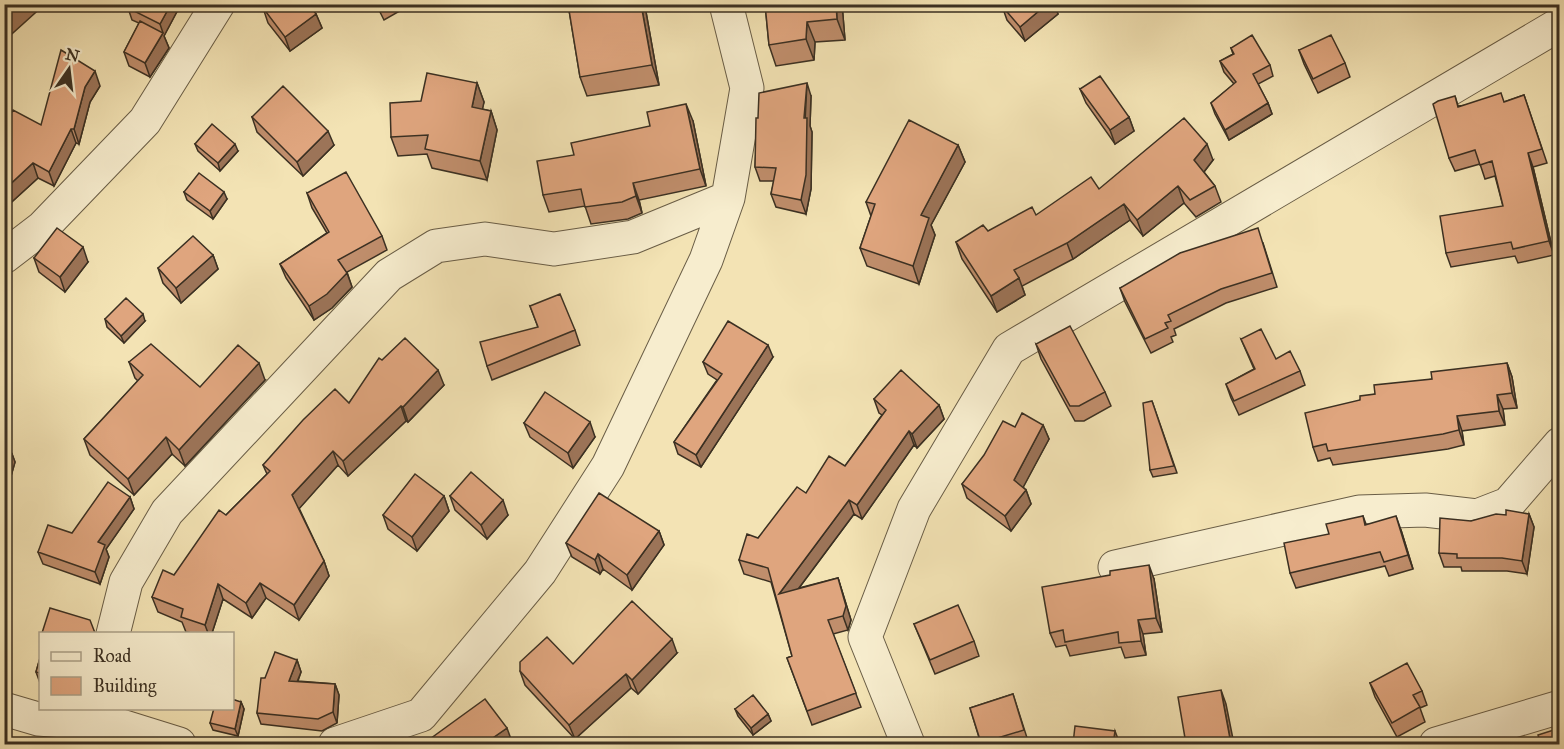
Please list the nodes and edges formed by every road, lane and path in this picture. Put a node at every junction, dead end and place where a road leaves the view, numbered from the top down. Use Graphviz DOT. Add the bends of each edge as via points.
graph roads {
  1 [pos="218,4"];
  2 [pos="726,4"];
  3 [pos="1560,24"];
  4 [pos="728,198"];
  5 [pos="4,257"];
  6 [pos="1560,444"];
  7 [pos="1115,567"];
  8 [pos="113,632"];
  9 [pos="1560,707"];
  10 [pos="4,708"];
  11 [pos="117,717"];
  12 [pos="179,744"];
  13 [pos="335,744"];
  14 [pos="908,744"];
  15 [pos="1436,744"];
  1 -- 5 [label="street" via="145,122 43,227"];
  2 -- 4 [label="street" via="747,88"];
  3 -- 14 [label="street" via="1009,349 914,508 865,638"];
  4 -- 8 [label="street" via="633,237 554,249 486,239 436,246 389,275 167,512 126,582"];
  4 -- 13 [label="street" via="706,260 608,466 540,572 421,715"];
  6 -- 7 [label="street" via="1508,504 1477,516 1425,510 1359,512"];
  9 -- 15 [label="street"];
  10 -- 11 [label="street" via="38,719"];
  11 -- 12 [label="street"];
}
